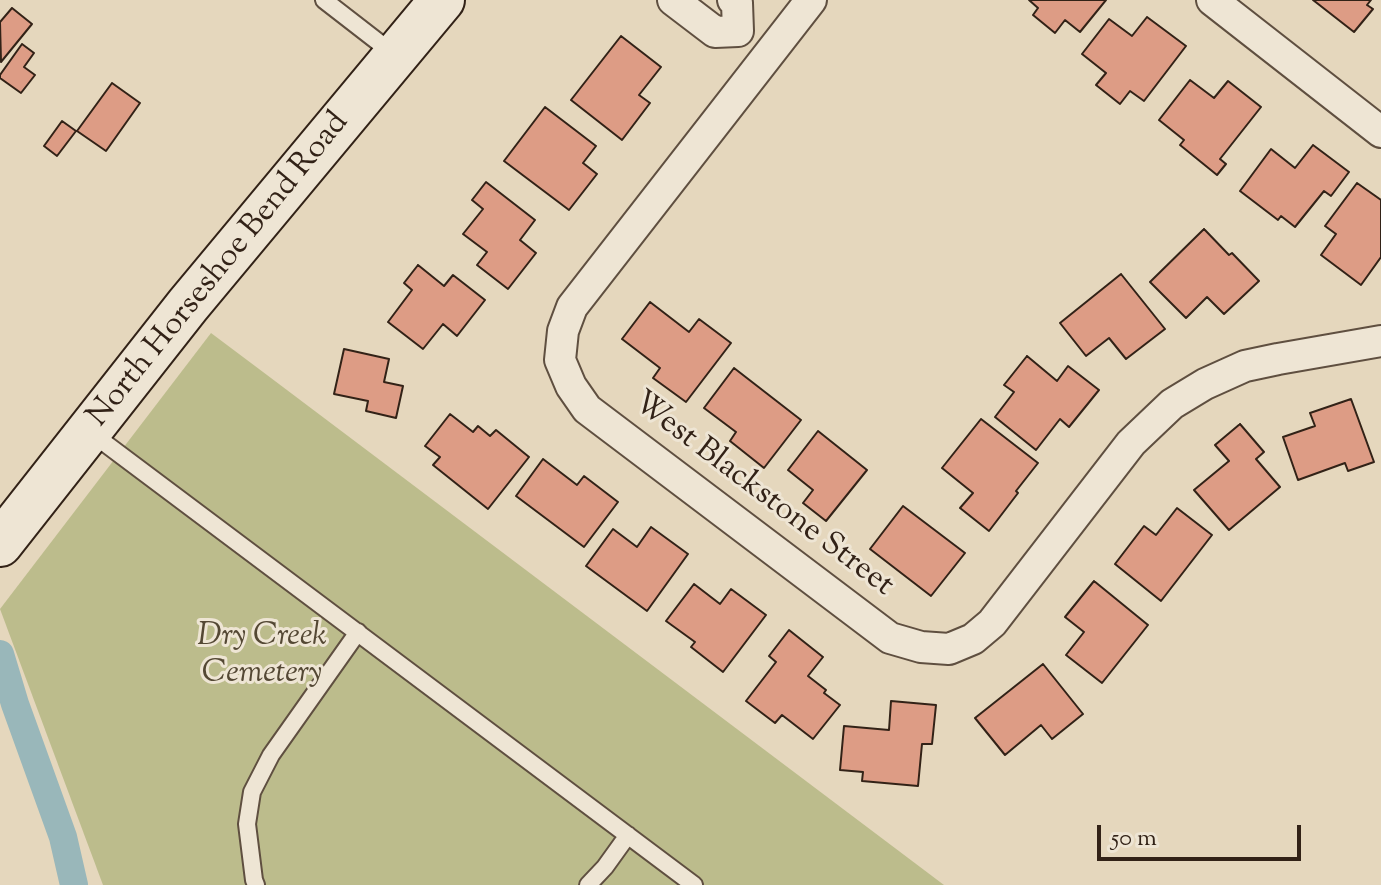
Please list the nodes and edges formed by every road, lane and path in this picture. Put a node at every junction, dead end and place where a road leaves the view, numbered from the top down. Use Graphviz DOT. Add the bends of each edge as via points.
graph roads {
  1 [pos="324,0"];
  2 [pos="442,0"];
  3 [pos="673,0"];
  4 [pos="733,0"];
  5 [pos="811,0"];
  6 [pos="1212,0"];
  7 [pos="738,31"];
  8 [pos="768,55"];
  9 [pos="396,56"];
  10 [pos="1381,132"];
  11 [pos="1381,341"];
  12 [pos="89,431"];
  13 [pos="0,544"];
  14 [pos="358,632"];
  15 [pos="628,835"];
  16 [pos="256,885"];
  17 [pos="588,885"];
  18 [pos="694,885"];
  1 -- 9 [label="lane"];
  2 -- 9 [label="street, North Horseshoe Bend Road"];
  3 -- 7 [label="street" via="715,32"];
  4 -- 7 [label="street"];
  5 -- 8 [label="street"];
  6 -- 10 [label="street"];
  7 -- 8 [label="street"];
  8 -- 11 [label="street, West Blackstone Street" via="572,307 560,360 587,409 890,638 949,649 973,639 992,623 1131,443 1172,404 1205,384 1245,366"];
  9 -- 12 [label="street, North Horseshoe Bend Road"];
  12 -- 13 [label="street, North Horseshoe Bend Road"];
  12 -- 14 [label="lane"];
  14 -- 15 [label="lane"];
  14 -- 16 [label="lane" via="271,755 252,792 247,824"];
  15 -- 17 [label="lane"];
  15 -- 18 [label="lane"];
}
